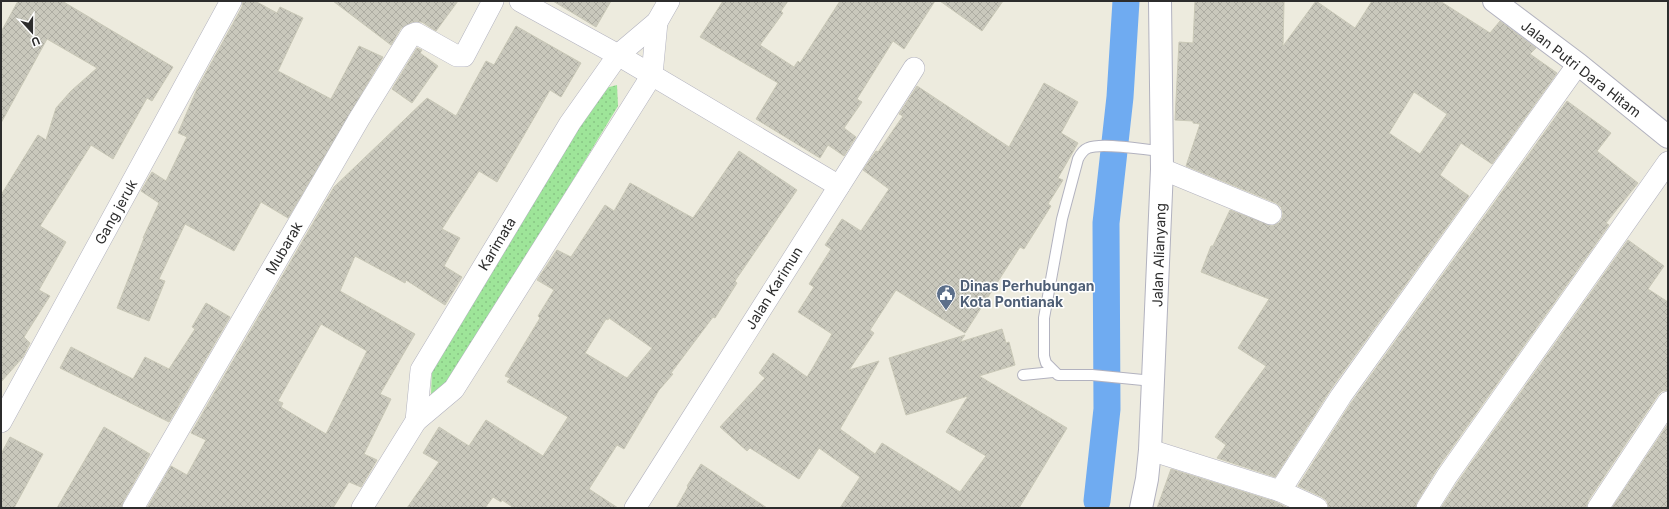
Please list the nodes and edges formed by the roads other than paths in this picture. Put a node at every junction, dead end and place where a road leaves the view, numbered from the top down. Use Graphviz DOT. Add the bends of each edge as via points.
graph roads {
  1 [pos="231,1"];
  2 [pos="493,1"];
  3 [pos="520,1"];
  4 [pos="669,1"];
  5 [pos="1160,1"];
  6 [pos="1494,1"];
  7 [pos="657,22"];
  8 [pos="618,55"];
  9 [pos="1578,64"];
  10 [pos="914,68"];
  11 [pos="652,75"];
  12 [pos="1668,138"];
  13 [pos="1156,157"];
  14 [pos="1668,162"];
  15 [pos="839,186"];
  16 [pos="1271,214"];
  17 [pos="1053,372"];
  18 [pos="1023,375"];
  19 [pos="1145,381"];
  20 [pos="1668,402"];
  21 [pos="416,421"];
  22 [pos="1,422"];
  23 [pos="1150,450"];
  24 [pos="1280,491"];
  25 [pos="133,508"];
  26 [pos="362,508"];
  27 [pos="635,508"];
  28 [pos="1141,508"];
  29 [pos="1317,508"];
  30 [pos="1427,508"];
  31 [pos="1598,508"];
  1 -- 22 [label="street, Gang jeruk"];
  2 -- 25 [label="street, Mubarak" via="466,53 462,56 457,56 416,33 411,35 359,119"];
  3 -- 8 [label="street"];
  4 -- 7 [label="street, Karimata"];
  5 -- 13 [label="street, Jalan Alianyang"];
  6 -- 9 [label="street, Jalan Putri Dara Hitam"];
  7 -- 8 [label="street, Karimata"];
  7 -- 11 [label="street"];
  8 -- 11 [label="street"];
  8 -- 21 [label="street, Karimata" via="570,123 421,370"];
  9 -- 12 [label="street, Jalan Putri Dara Hitam"];
  9 -- 24 [label="street" via="1341,396"];
  10 -- 15 [label="street, Jalan Karimun"];
  11 -- 15 [label="street"];
  11 -- 21 [label="street" via="454,389"];
  13 -- 16 [label="street"];
  13 -- 17 [label="lane" via="1103,146 1088,148 1078,159 1062,219 1044,318 1044,356"];
  13 -- 19 [label="street, Jalan Alianyang"];
  14 -- 30 [label="street"];
  15 -- 27 [label="street, Jalan Karimun"];
  17 -- 18 [label="lane"];
  17 -- 19 [label="lane" via="1058,375 1092,375"];
  19 -- 23 [label="street, Jalan Alianyang"];
  20 -- 31 [label="street"];
  21 -- 26 [label="street, Karimata"];
  23 -- 24 [label="street"];
  23 -- 28 [label="street, Jalan Alianyang"];
  24 -- 29 [label="street"];
}
